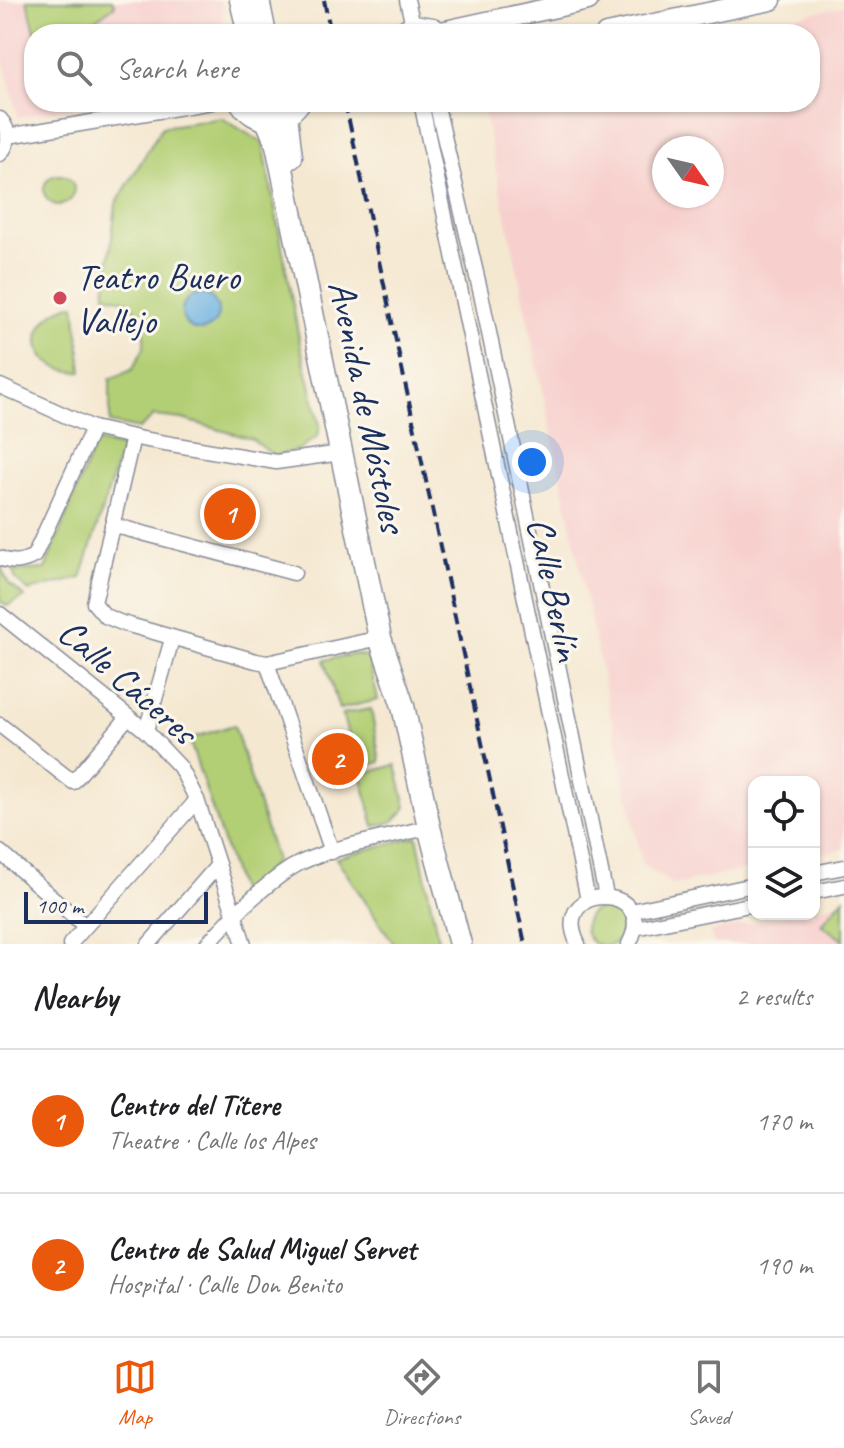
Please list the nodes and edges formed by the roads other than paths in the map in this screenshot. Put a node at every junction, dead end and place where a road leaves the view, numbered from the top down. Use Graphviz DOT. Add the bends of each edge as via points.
graph roads {
  1 [pos="241,0"];
  2 [pos="258,0"];
  3 [pos="407,0"];
  4 [pos="588,0"];
  5 [pos="771,0"];
  6 [pos="247,24"];
  7 [pos="263,24"];
  8 [pos="406,24"];
  9 [pos="498,24"];
  10 [pos="655,24"];
  11 [pos="152,112"];
  12 [pos="249,112"];
  13 [pos="284,112"];
  14 [pos="423,112"];
  15 [pos="438,112"];
  16 [pos="0,119"];
  17 [pos="8,136"];
  18 [pos="0,154"];
  19 [pos="0,386"];
  20 [pos="93,428"];
  21 [pos="133,437"];
  22 [pos="341,453"];
  23 [pos="112,525"];
  24 [pos="0,558"];
  25 [pos="294,573"];
  26 [pos="0,614"];
  27 [pos="380,638"];
  28 [pos="172,639"];
  29 [pos="267,663"];
  30 [pos="403,706"];
  31 [pos="128,717"];
  32 [pos="0,725"];
  33 [pos="146,731"];
  34 [pos="197,800"];
  35 [pos="429,827"];
  36 [pos="0,852"];
  37 [pos="332,852"];
  38 [pos="218,865"];
  39 [pos="844,867"];
  40 [pos="820,872"];
  41 [pos="748,886"];
  42 [pos="844,886"];
  43 [pos="820,891"];
  44 [pos="606,896"];
  45 [pos="588,900"];
  46 [pos="748,905"];
  47 [pos="631,911"];
  48 [pos="235,915"];
  49 [pos="85,926"];
  50 [pos="635,928"];
  51 [pos="70,944"];
  52 [pos="149,944"];
  53 [pos="207,944"];
  54 [pos="244,944"];
  55 [pos="460,944"];
  56 [pos="578,944"];
  57 [pos="629,944"];
  1 -- 6 [label="main road"];
  2 -- 7 [label="main road"];
  3 -- 8 [label="street"];
  4 -- 9 [label="street"];
  5 -- 10 [label="street"];
  11 -- 17 [label="street"];
  12 -- 13 [label="main road"];
  13 -- 22 [label="main road, Avenida de Móstoles" via="277,145"];
  13 -- 30 [label="main road, Avenida de Móstoles" via="394,634"];
  14 -- 45 [label="street, Calle Berlín"];
  15 -- 44 [label="street, Calle Berlín"];
  16 -- 17 [label="street"];
  17 -- 18 [label="street"];
  19 -- 20 [label="street"];
  20 -- 21 [label="street"];
  20 -- 24 [label="street" via="34,556 21,562"];
  21 -- 22 [label="street" via="276,462"];
  21 -- 23 [label="street"];
  22 -- 27 [label="main road, Avenida de Móstoles"];
  23 -- 25 [label="street"];
  23 -- 28 [label="street" via="94,603 105,616"];
  26 -- 31 [label="street, Calle Cáceres"];
  27 -- 29 [label="street"];
  27 -- 30 [label="main road, Avenida de Móstoles"];
  28 -- 29 [label="street"];
  28 -- 33 [label="street"];
  29 -- 37 [label="street"];
  30 -- 35 [label="main road, Avenida de Móstoles"];
  31 -- 32 [label="street" via="73,782"];
  31 -- 33 [label="street, Calle Cáceres"];
  33 -- 34 [label="street, Calle Cáceres" via="180,767"];
  34 -- 38 [label="street, Calle Cáceres"];
  34 -- 49 [label="street"];
  35 -- 37 [label="street"];
  35 -- 55 [label="main road, Avenida de Móstoles"];
  36 -- 49 [label="street"];
  37 -- 48 [label="street" via="292,868"];
  38 -- 48 [label="street, Calle Cáceres"];
  38 -- 52 [label="street"];
  39 -- 40 [label="street"];
  41 -- 47 [label="street"];
  42 -- 43 [label="street"];
  44 -- 45 [label="street"];
  44 -- 47 [label="street"];
  45 -- 56 [label="street" via="574,920"];
  46 -- 50 [label="street"];
  47 -- 50 [label="street"];
  48 -- 53 [label="street"];
  48 -- 54 [label="street, Calle Cáceres"];
  49 -- 51 [label="street"];
  50 -- 57 [label="street"];
}
